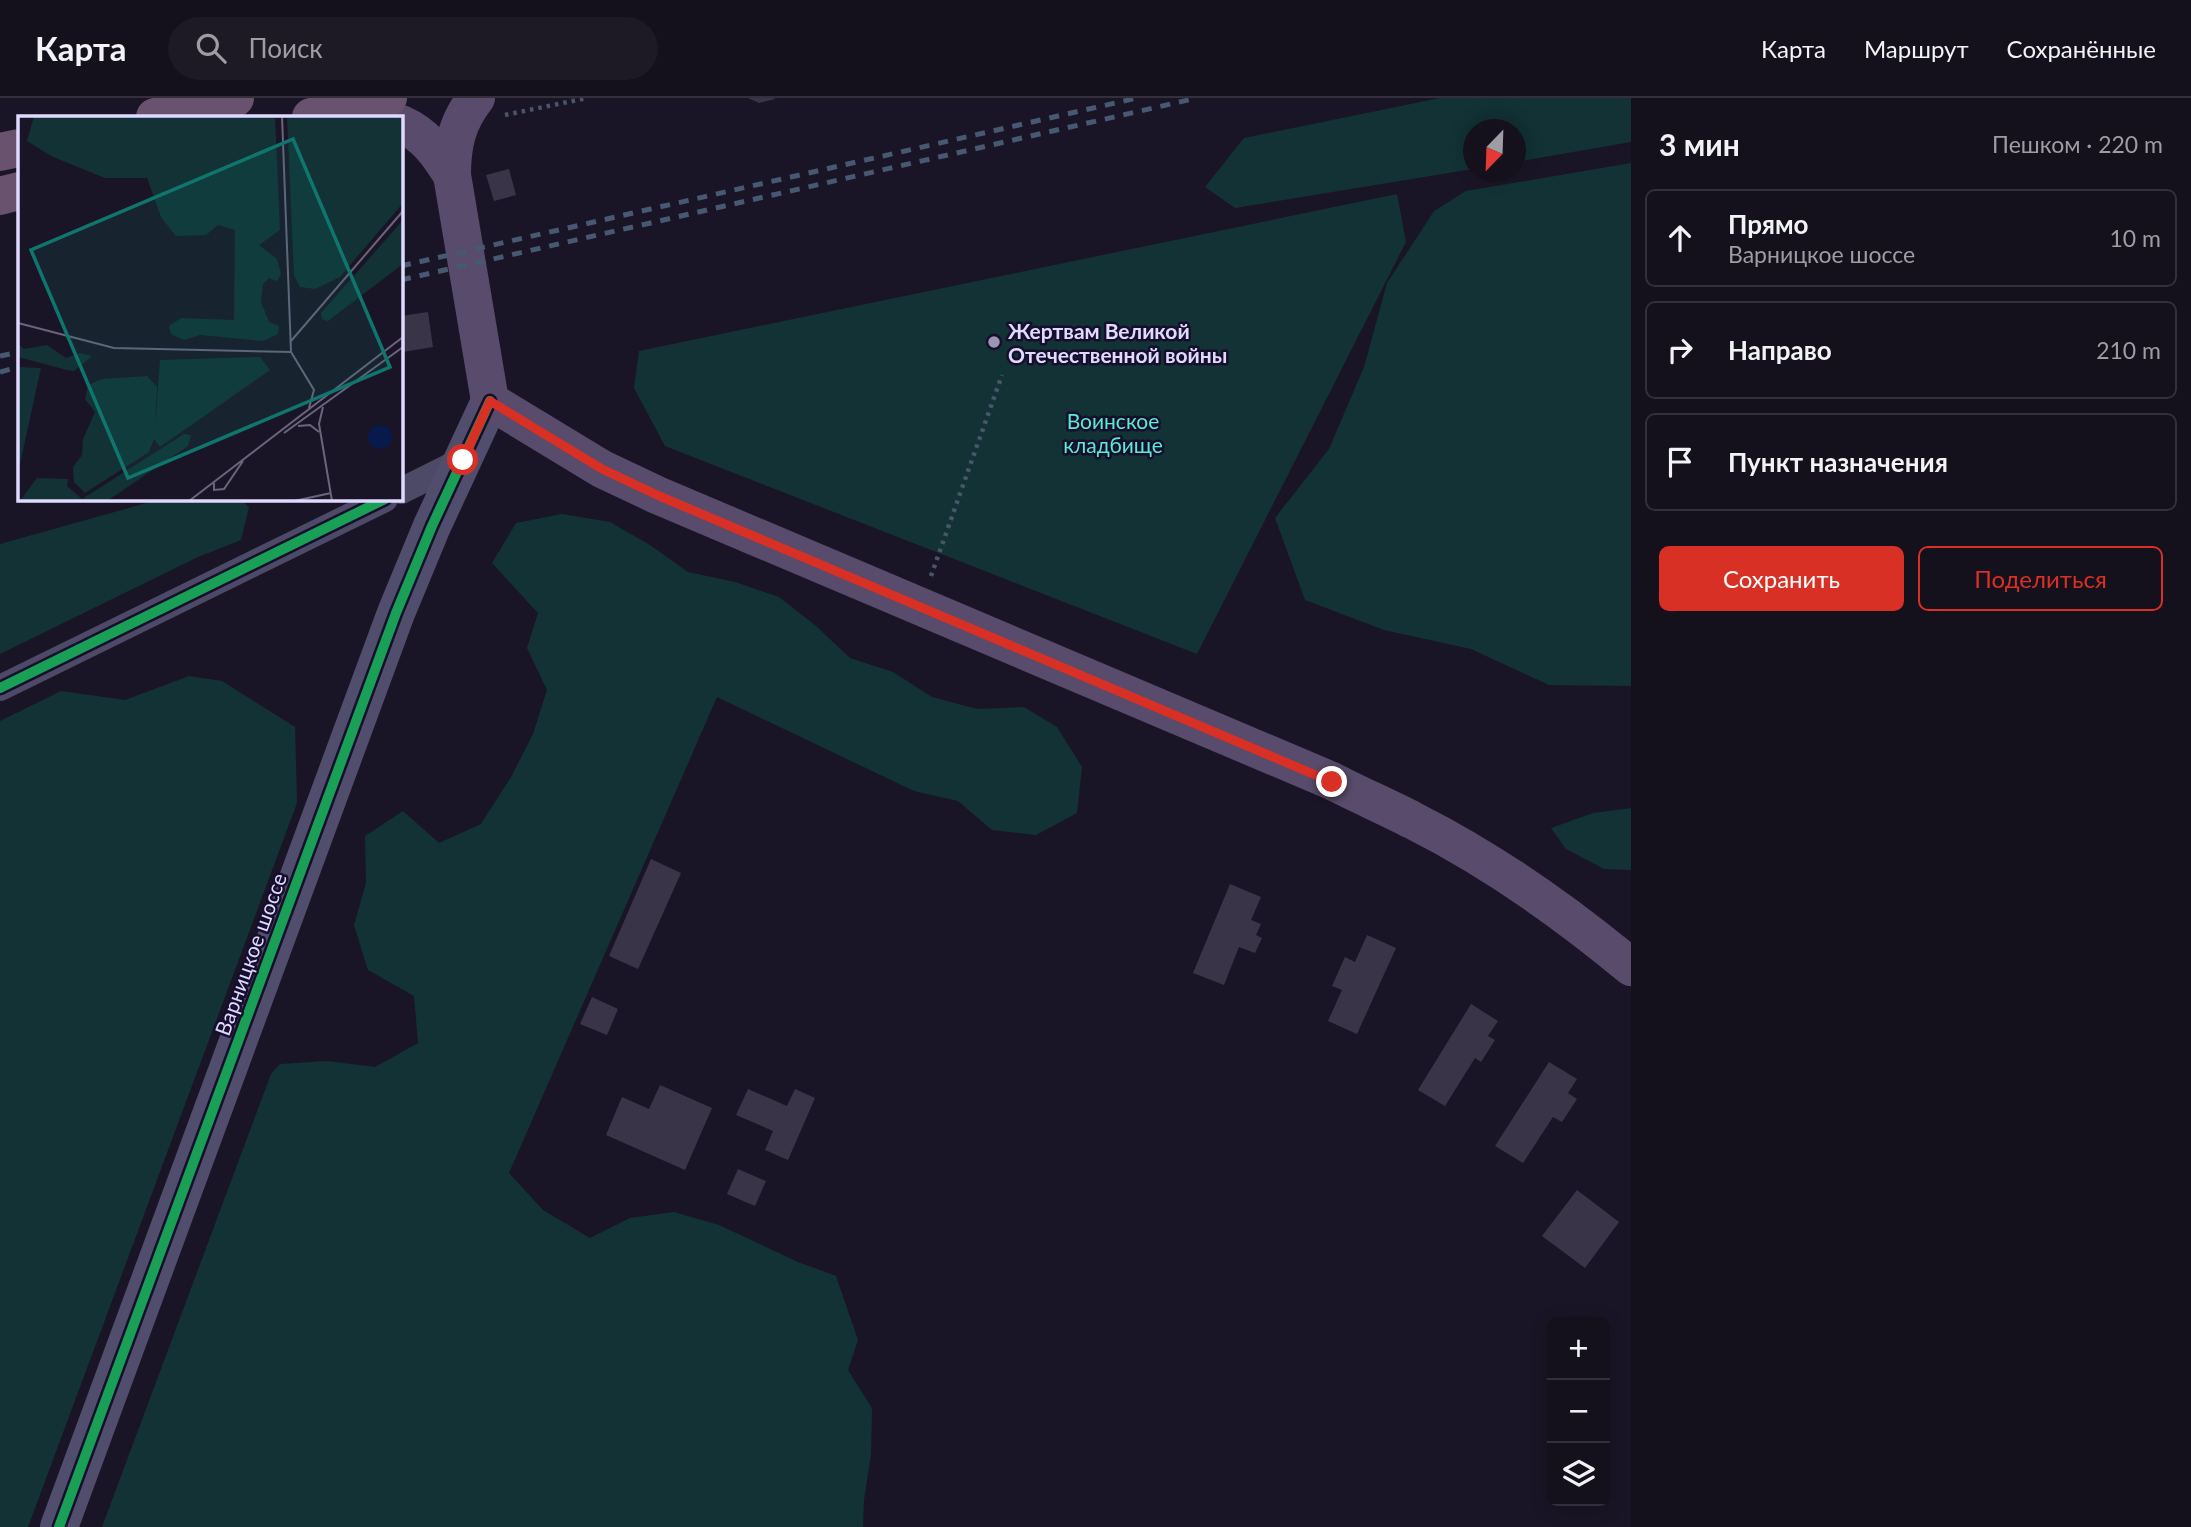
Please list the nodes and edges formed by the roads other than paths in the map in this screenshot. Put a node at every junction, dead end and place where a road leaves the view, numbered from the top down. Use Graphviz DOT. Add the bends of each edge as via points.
graph roads {
  1 [pos="235,98"];
  2 [pos="388,98"];
  3 [pos="468,111"];
  4 [pos="159,116"];
  5 [pos="317,116"];
  6 [pos="402,125"];
  7 [pos="18,148"];
  8 [pos="0,152"];
  9 [pos="452,175"];
  10 [pos="18,191"];
  11 [pos="0,196"];
  12 [pos="490,401"];
  13 [pos="463,460"];
  14 [pos="402,490"];
  15 [pos="382,500"];
  16 [pos="0,688"];
  17 [pos="1631,967"];
  18 [pos="59,1527"];
  1 -- 4 [label="highway"];
  2 -- 5 [label="highway"];
  3 -- 9 [label="main road" via="452,152"];
  6 -- 9 [label="main road" via="425,137"];
  7 -- 8 [label="highway"];
  9 -- 12 [label="main road"];
  10 -- 11 [label="highway"];
  12 -- 13 [label="street, Варницкое шоссе"];
  12 -- 17 [label="main road" via="602,469 657,495 1415,821 1497,869"];
  13 -- 14 [label="street"];
  13 -- 18 [label="street, Варницкое шоссе" via="396,613"];
  15 -- 16 [label="street"];
}
